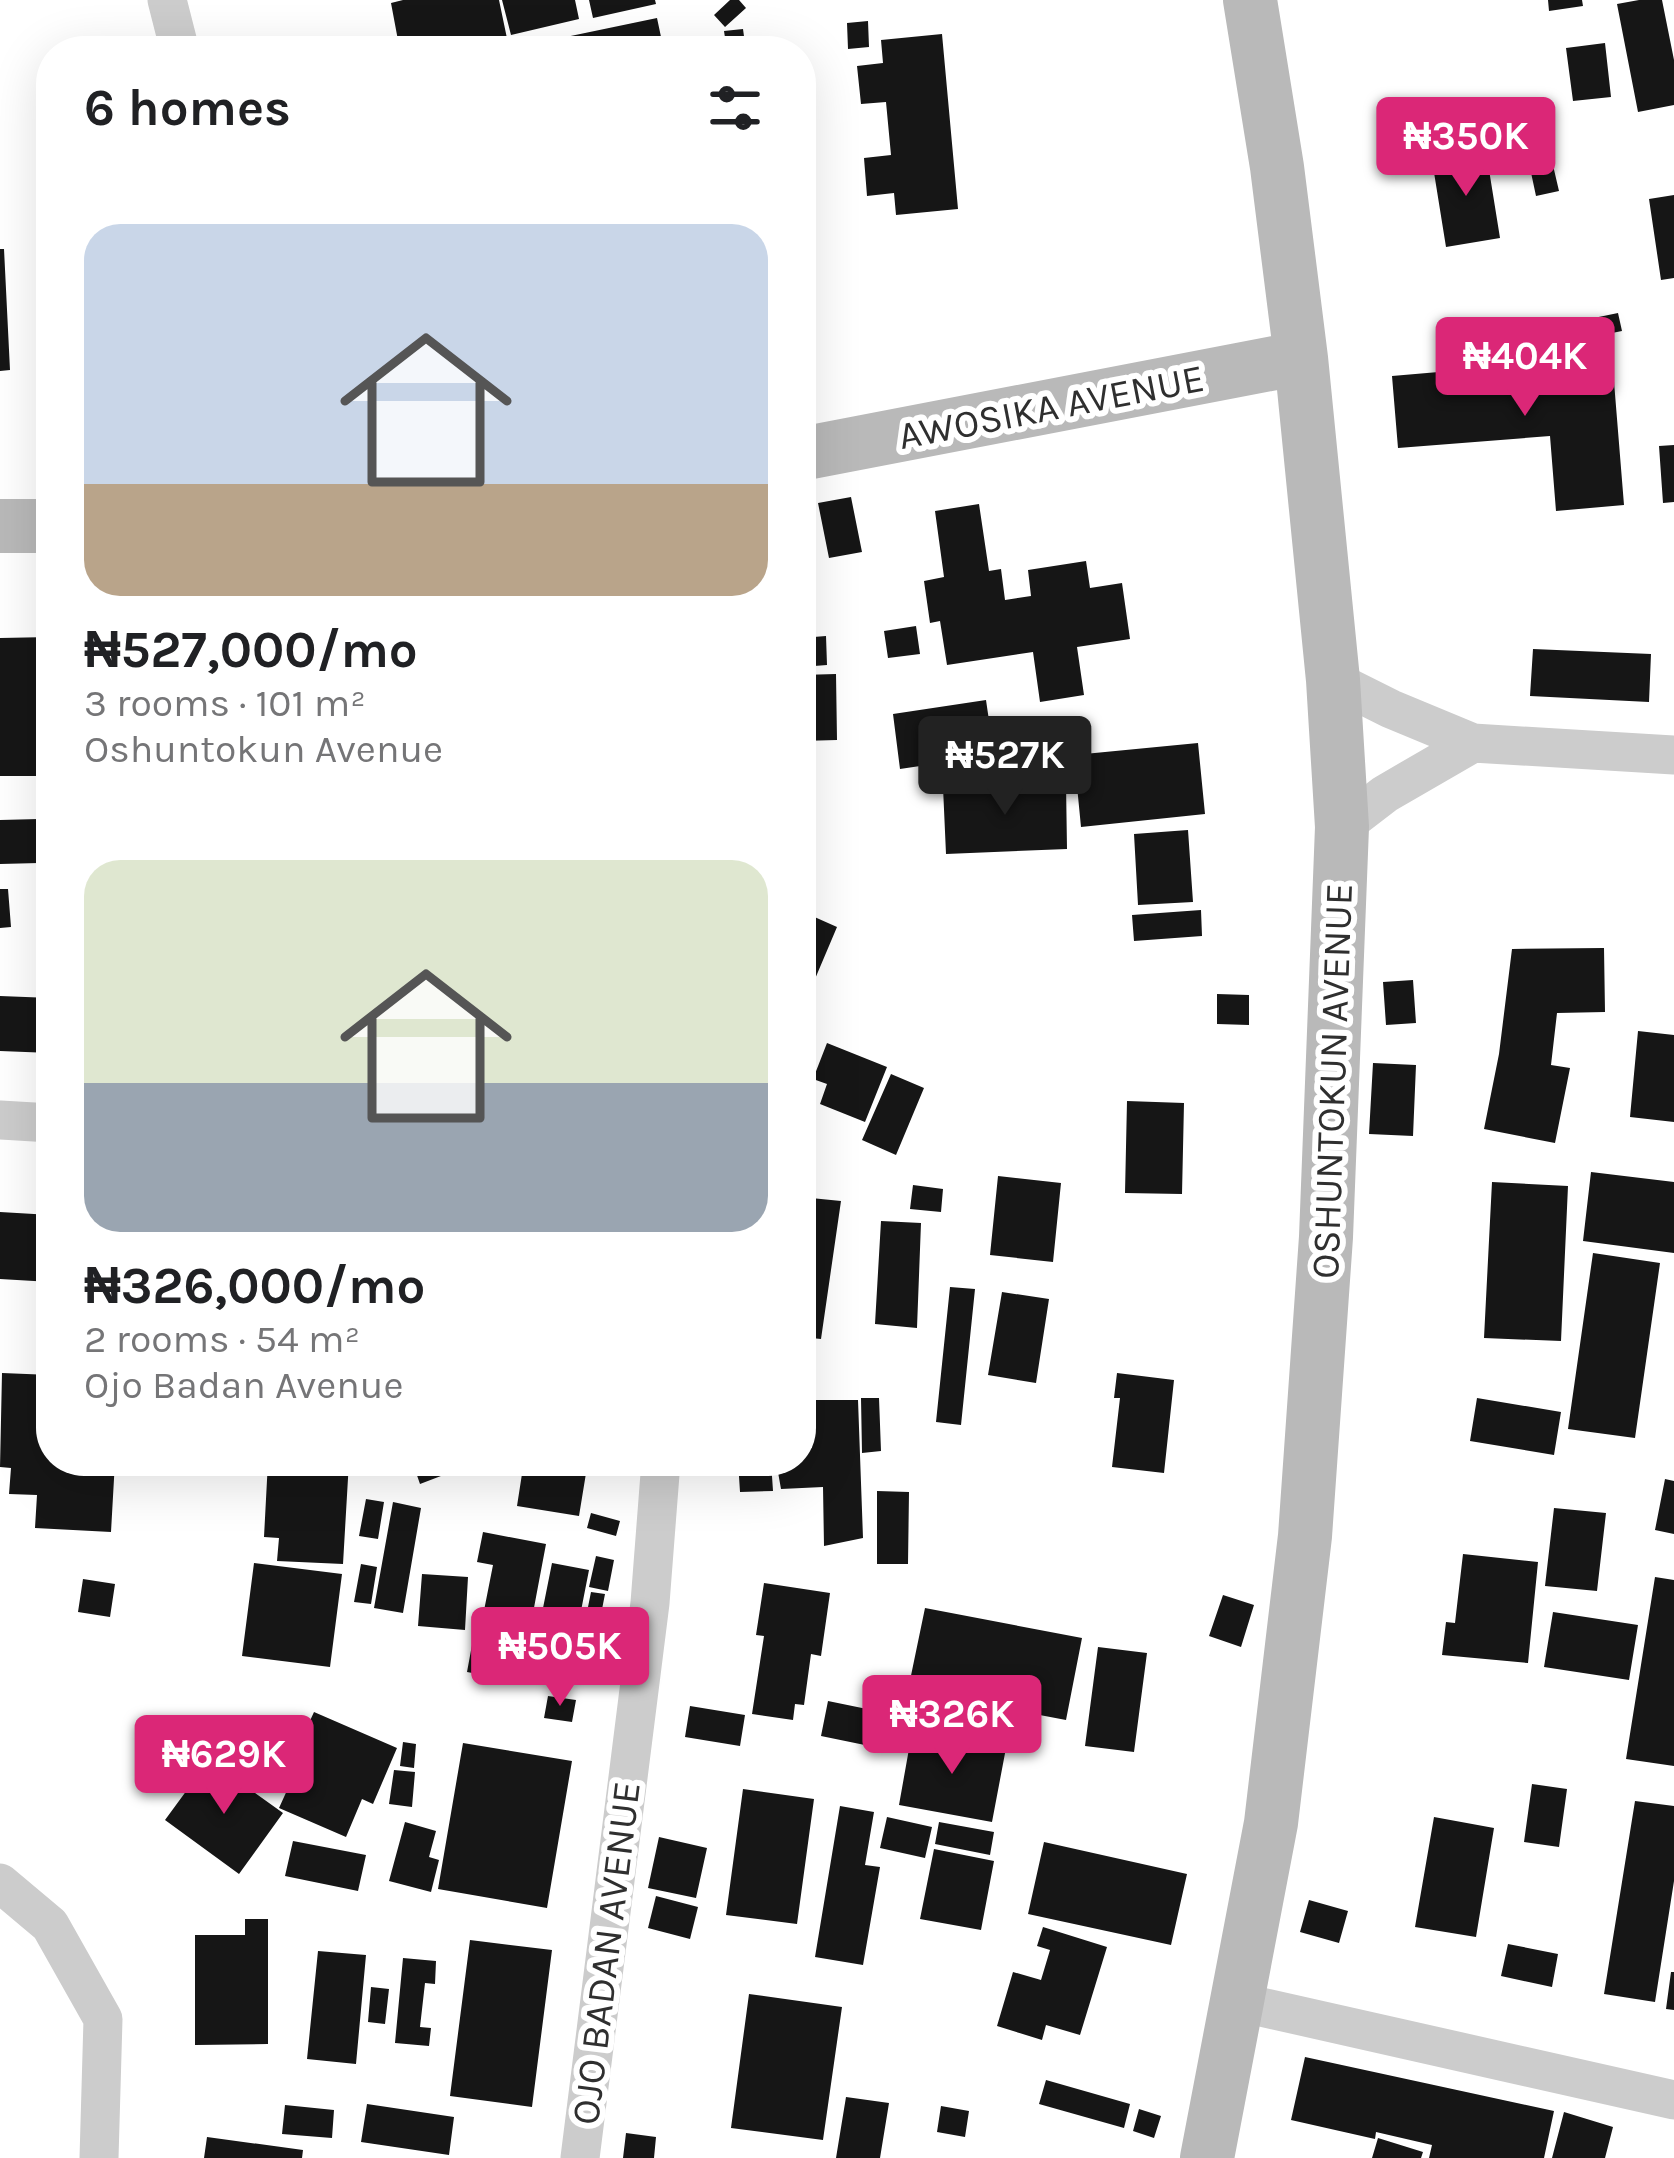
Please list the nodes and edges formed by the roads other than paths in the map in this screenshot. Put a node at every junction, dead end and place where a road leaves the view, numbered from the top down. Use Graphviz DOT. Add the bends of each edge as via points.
graph roads {
  1 [pos="167,0"];
  2 [pos="1250,0"];
  3 [pos="175,36"];
  4 [pos="1300,358"];
  5 [pos="816,451"];
  6 [pos="0,526"];
  7 [pos="36,526"];
  8 [pos="1333,680"];
  9 [pos="1472,743"];
  10 [pos="1674,755"];
  11 [pos="1342,827"];
  12 [pos="0,1120"];
  13 [pos="36,1122"];
  14 [pos="661,1476"];
  15 [pos="0,1883"];
  16 [pos="1239,2002"];
  17 [pos="1674,2100"];
  18 [pos="99,2158"];
  19 [pos="580,2158"];
  20 [pos="1207,2158"];
  1 -- 3 [label="street"];
  2 -- 4 [label="main road, OSHUNTOKUN AVENUE"];
  4 -- 5 [label="main road, AWOSIKA AVENUE"];
  4 -- 8 [label="main road, OSHUNTOKUN AVENUE"];
  6 -- 7 [label="main road"];
  8 -- 9 [label="street"];
  8 -- 11 [label="main road, OSHUNTOKUN AVENUE"];
  9 -- 10 [label="street"];
  9 -- 11 [label="street"];
  11 -- 16 [label="main road, OSHUNTOKUN AVENUE" via="1305,1536 1271,1823"];
  12 -- 13 [label="street"];
  14 -- 19 [label="street, OJO BADAN AVENUE"];
  15 -- 18 [label="street" via="50,1925 103,2019"];
  16 -- 17 [label="street"];
  16 -- 20 [label="main road, OSHUNTOKUN AVENUE"];
}
